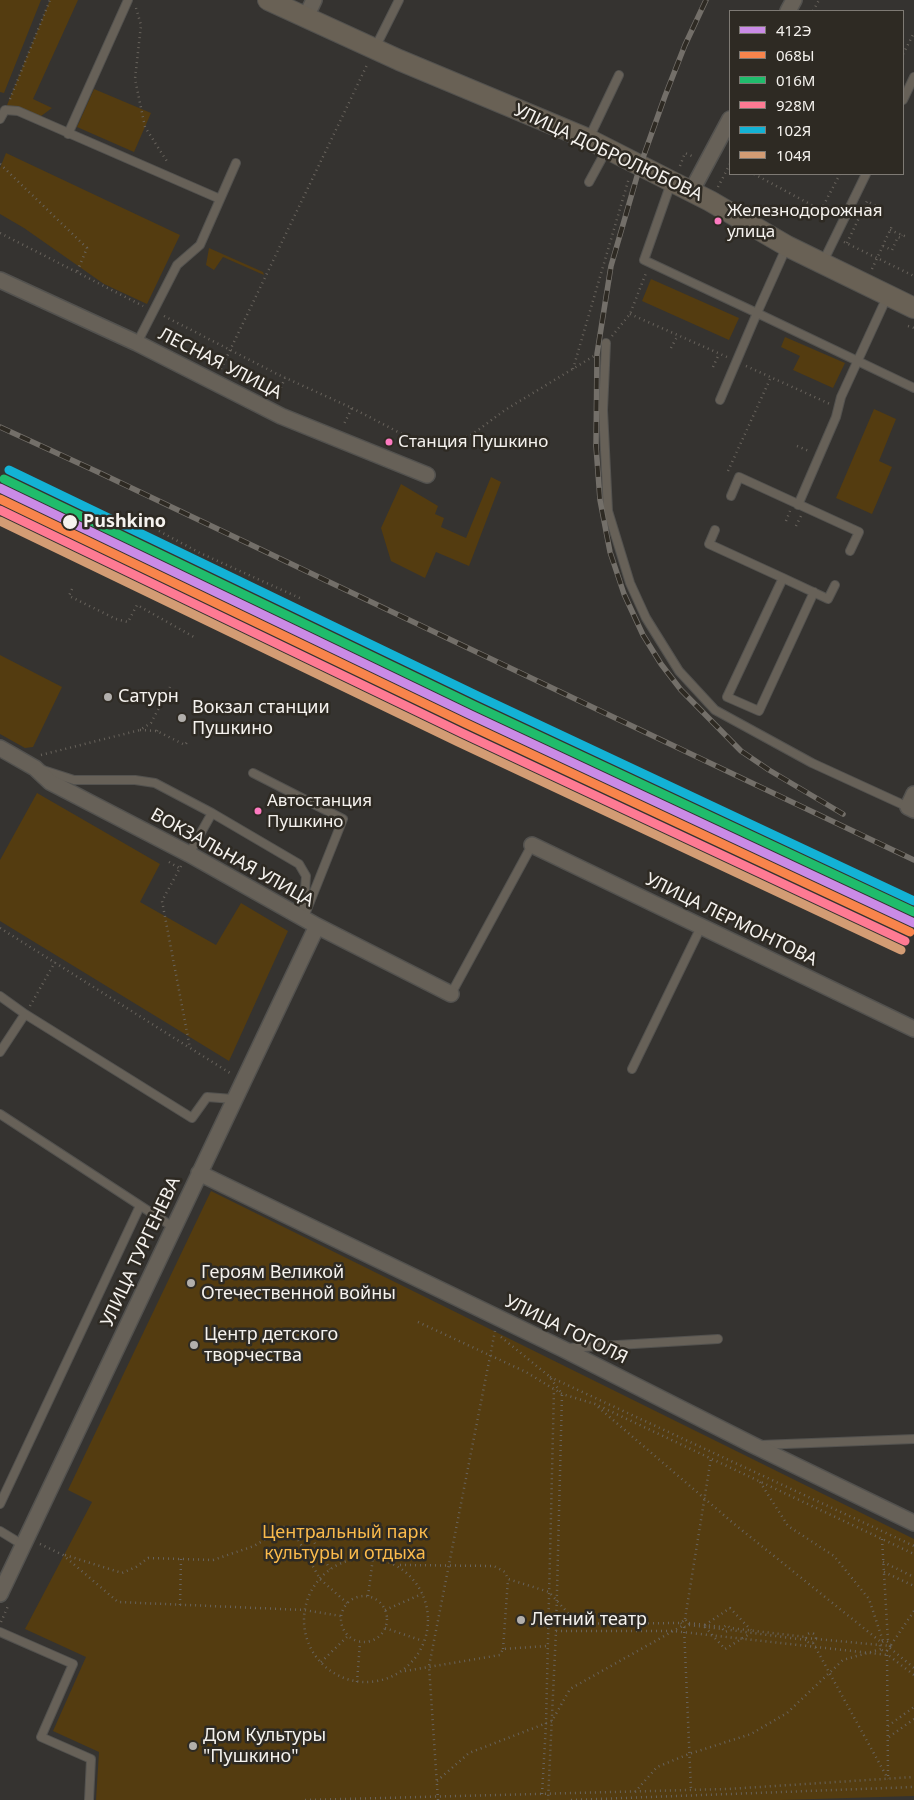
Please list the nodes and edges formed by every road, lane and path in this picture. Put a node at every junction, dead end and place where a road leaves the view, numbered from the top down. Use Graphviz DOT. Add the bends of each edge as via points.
graph roads {
  1 [pos="50,0"];
  2 [pos="128,0"];
  3 [pos="134,0"];
  4 [pos="268,0"];
  5 [pos="399,0"];
  6 [pos="310,8"];
  7 [pos="914,33"];
  8 [pos="375,48"];
  9 [pos="904,52"];
  10 [pos="619,75"];
  11 [pos="914,77"];
  12 [pos="904,98"];
  13 [pos="6,110"];
  14 [pos="0,119"];
  15 [pos="729,121"];
  16 [pos="68,134"];
  17 [pos="588,139"];
  18 [pos="607,149"];
  19 [pos="236,163"];
  20 [pos="707,163"];
  21 [pos="0,164"];
  22 [pos="729,166"];
  23 [pos="223,172"];
  24 [pos="232,172"];
  25 [pos="725,174"];
  26 [pos="675,175"];
  27 [pos="756,175"];
  28 [pos="839,175"];
  29 [pos="866,175"];
  30 [pos="629,177"];
  31 [pos="180,182"];
  32 [pos="589,182"];
  33 [pos="692,192"];
  34 [pos="220,199"];
  35 [pos="710,201"];
  36 [pos="876,206"];
  37 [pos="821,210"];
  38 [pos="843,222"];
  39 [pos="892,226"];
  40 [pos="890,230"];
  41 [pos="0,233"];
  42 [pos="902,235"];
  43 [pos="907,237"];
  44 [pos="835,238"];
  45 [pos="847,244"];
  46 [pos="787,246"];
  47 [pos="882,246"];
  48 [pos="877,258"];
  49 [pos="650,262"];
  50 [pos="823,264"];
  51 [pos="77,272"];
  52 [pos="914,276"];
  53 [pos="0,280"];
  54 [pos="865,284"];
  55 [pos="888,295"];
  56 [pos="914,308"];
  57 [pos="153,311"];
  58 [pos="757,314"];
  59 [pos="678,335"];
  60 [pos="137,343"];
  61 [pos="606,343"];
  62 [pos="671,348"];
  63 [pos="231,351"];
  64 [pos="719,354"];
  65 [pos="857,361"];
  66 [pos="712,367"];
  67 [pos="573,371"];
  68 [pos="771,377"];
  69 [pos="285,378"];
  70 [pos="215,381"];
  71 [pos="914,388"];
  72 [pos="278,398"];
  73 [pos="720,400"];
  74 [pos="352,408"];
  75 [pos="341,426"];
  76 [pos="797,446"];
  77 [pos="809,451"];
  78 [pos="427,475"];
  79 [pos="735,486"];
  80 [pos="731,496"];
  81 [pos="798,505"];
  82 [pos="785,507"];
  83 [pos="791,510"];
  84 [pos="786,521"];
  85 [pos="796,526"];
  86 [pos="715,530"];
  87 [pos="159,531"];
  88 [pos="850,551"];
  89 [pos="783,578"];
  90 [pos="835,585"];
  91 [pos="72,589"];
  92 [pos="814,592"];
  93 [pos="302,599"];
  94 [pos="194,637"];
  95 [pos="170,686"];
  96 [pos="160,726"];
  97 [pos="140,730"];
  98 [pos="157,731"];
  99 [pos="188,741"];
  100 [pos="0,748"];
  101 [pos="38,761"];
  102 [pos="253,773"];
  103 [pos="912,803"];
  104 [pos="212,813"];
  105 [pos="532,845"];
  106 [pos="189,854"];
  107 [pos="303,918"];
  108 [pos="317,926"];
  109 [pos="701,926"];
  110 [pos="0,928"];
  111 [pos="55,962"];
  112 [pos="451,994"];
  113 [pos="0,996"];
  114 [pos="25,1014"];
  115 [pos="914,1029"];
  116 [pos="190,1048"];
  117 [pos="0,1052"];
  118 [pos="632,1069"];
  119 [pos="234,1076"];
  120 [pos="234,1099"];
  121 [pos="0,1114"];
  122 [pos="199,1173"];
  123 [pos="140,1206"];
  124 [pos="174,1227"];
  125 [pos="418,1322"];
  126 [pos="718,1339"];
  127 [pos="563,1349"];
  128 [pos="489,1355"];
  129 [pos="549,1376"];
  130 [pos="554,1389"];
  131 [pos="562,1394"];
  132 [pos="595,1404"];
  133 [pos="914,1439"];
  134 [pos="753,1445"];
  135 [pos="711,1458"];
  136 [pos="759,1481"];
  137 [pos="705,1499"];
  138 [pos="0,1504"];
  139 [pos="914,1523"];
  140 [pos="292,1527"];
  141 [pos="0,1531"];
  142 [pos="882,1539"];
  143 [pos="30,1544"];
  144 [pos="914,1546"];
  145 [pos="914,1554"];
  146 [pos="63,1555"];
  147 [pos="373,1558"];
  148 [pos="181,1559"];
  149 [pos="883,1562"];
  150 [pos="399,1566"];
  151 [pos="447,1566"];
  152 [pos="330,1569"];
  153 [pos="884,1572"];
  154 [pos="914,1577"];
  155 [pos="320,1579"];
  156 [pos="508,1579"];
  157 [pos="914,1586"];
  158 [pos="549,1592"];
  159 [pos="0,1594"];
  160 [pos="422,1594"];
  161 [pos="368,1596"];
  162 [pos="557,1601"];
  163 [pos="347,1603"];
  164 [pos="180,1604"];
  165 [pos="304,1610"];
  166 [pos="385,1610"];
  167 [pos="914,1610"];
  168 [pos="341,1616"];
  169 [pos="685,1619"];
  170 [pos="556,1623"];
  171 [pos="577,1623"];
  172 [pos="548,1624"];
  173 [pos="689,1624"];
  174 [pos="682,1625"];
  175 [pos="705,1626"];
  176 [pos="385,1628"];
  177 [pos="723,1628"];
  178 [pos="673,1631"];
  179 [pos="0,1632"];
  180 [pos="556,1632"];
  181 [pos="684,1632"];
  182 [pos="751,1632"];
  183 [pos="348,1636"];
  184 [pos="713,1636"];
  185 [pos="806,1638"];
  186 [pos="742,1639"];
  187 [pos="816,1639"];
  188 [pos="888,1641"];
  189 [pos="360,1642"];
  190 [pos="423,1642"];
  191 [pos="813,1643"];
  192 [pos="881,1644"];
  193 [pos="547,1646"];
  194 [pos="890,1647"];
  195 [pos="816,1648"];
  196 [pos="503,1649"];
  197 [pos="868,1653"];
  198 [pos="888,1655"];
  199 [pos="321,1662"];
  200 [pos="429,1666"];
  201 [pos="914,1668"];
  202 [pos="403,1671"];
  203 [pos="829,1672"];
  204 [pos="914,1675"];
  205 [pos="357,1682"];
  206 [pos="914,1707"];
  207 [pos="914,1719"];
  208 [pos="552,1721"];
  209 [pos="546,1724"];
  210 [pos="888,1726"];
  211 [pos="888,1738"];
  212 [pos="689,1754"];
  213 [pos="914,1777"];
  214 [pos="888,1779"];
  215 [pos="437,1782"];
  216 [pos="914,1787"];
  217 [pos="691,1790"];
  218 [pos="636,1792"];
  219 [pos="542,1794"];
  220 [pos="548,1794"];
  221 [pos="438,1798"];
  222 [pos="89,1800"];
  223 [pos="305,1800"];
  224 [pos="548,1800"];
  225 [pos="570,1800"];
  1 -- 13 [label="path"];
  2 -- 16 [label="lane"];
  3 -- 31 [label="path" via="141,25 135,79 145,127"];
  4 -- 6 [label="street, УЛИЦА ДОБРОЛЮБОВА"];
  5 -- 8 [label="lane"];
  6 -- 8 [label="street, УЛИЦА ДОБРОЛЮБОВА"];
  7 -- 9 [label="path"];
  8 -- 17 [label="street, УЛИЦА ДОБРОЛЮБОВА"];
  8 -- 63 [label="path"];
  10 -- 17 [label="lane"];
  11 -- 12 [label="lane"];
  13 -- 14 [label="lane"];
  13 -- 16 [label="lane" via="18,110"];
  15 -- 20 [label="street"];
  16 -- 31 [label="lane"];
  17 -- 18 [label="street, УЛИЦА ДОБРОЛЮБОВА"];
  18 -- 26 [label="street, УЛИЦА ДОБРОЛЮБОВА"];
  18 -- 32 [label="lane"];
  19 -- 24 [label="lane"];
  20 -- 25 [label="path"];
  20 -- 26 [label="path" via="686,153"];
  20 -- 33 [label="street"];
  21 -- 51 [label="path" via="87,248"];
  22 -- 25 [label="path"];
  23 -- 24 [label="lane"];
  24 -- 34 [label="lane"];
  25 -- 35 [label="path"];
  26 -- 33 [label="street, УЛИЦА ДОБРОЛЮБОВА"];
  26 -- 49 [label="lane" via="644,260"];
  27 -- 37 [label="path"];
  28 -- 37 [label="path"];
  29 -- 38 [label="lane"];
  30 -- 67 [label="path"];
  31 -- 34 [label="lane"];
  33 -- 35 [label="street, УЛИЦА ДОБРОЛЮБОВА"];
  34 -- 57 [label="lane" via="200,245 178,265"];
  35 -- 46 [label="street, УЛИЦА ДОБРОЛЮБОВА"];
  36 -- 45 [label="path" via="867,201"];
  37 -- 38 [label="path"];
  38 -- 44 [label="lane"];
  39 -- 40 [label="path"];
  40 -- 42 [label="path"];
  40 -- 47 [label="path"];
  41 -- 51 [label="path"];
  42 -- 43 [label="path"];
  42 -- 47 [label="path" via="901,238 898,236 892,250"];
  44 -- 45 [label="path"];
  44 -- 50 [label="lane"];
  45 -- 48 [label="path"];
  46 -- 50 [label="street, УЛИЦА ДОБРОЛЮБОВА"];
  46 -- 58 [label="lane"];
  47 -- 48 [label="path"];
  48 -- 52 [label="path"];
  48 -- 54 [label="path"];
  49 -- 58 [label="lane"];
  49 -- 61 [label="path" via="630,314"];
  50 -- 54 [label="street, УЛИЦА ДОБРОЛЮБОВА"];
  51 -- 57 [label="path"];
  53 -- 60 [label="street, ЛЕСНАЯ УЛИЦА"];
  54 -- 55 [label="street, УЛИЦА ДОБРОЛЮБОВА"];
  55 -- 56 [label="street, УЛИЦА ДОБРОЛЮБОВА"];
  55 -- 65 [label="lane"];
  57 -- 60 [label="lane"];
  57 -- 63 [label="path"];
  58 -- 65 [label="lane"];
  58 -- 73 [label="lane"];
  59 -- 62 [label="path"];
  60 -- 70 [label="street, ЛЕСНАЯ УЛИЦА"];
  61 -- 67 [label="path" via="597,354"];
  61 -- 103 [label="lane" via="603,410 608,511 630,583 646,618 679,671 715,710 812,763"];
  63 -- 69 [label="path"];
  63 -- 70 [label="path"];
  64 -- 66 [label="path"];
  65 -- 71 [label="lane"];
  65 -- 81 [label="lane"];
  67 -- 74 [label="path" via="505,410 470,436 427,447"];
  68 -- 79 [label="path" via="724,480"];
  69 -- 72 [label="path"];
  69 -- 74 [label="path"];
  70 -- 78 [label="street, ЛЕСНАЯ УЛИЦА" via="281,416"];
  74 -- 75 [label="path"];
  76 -- 77 [label="path"];
  79 -- 80 [label="lane"];
  79 -- 81 [label="lane" via="739,477"];
  81 -- 88 [label="lane" via="859,532"];
  82 -- 83 [label="path"];
  83 -- 84 [label="path"];
  83 -- 85 [label="path" via="802,515"];
  86 -- 89 [label="lane" via="709,544"];
  87 -- 93 [label="path"];
  89 -- 92 [label="lane"];
  89 -- 92 [label="lane" via="727,697 759,712"];
  90 -- 92 [label="lane" via="828,599"];
  91 -- 94 [label="path" via="68,596 116,618 128,622 137,606"];
  95 -- 97 [label="path" via="151,723"];
  96 -- 98 [label="path"];
  97 -- 98 [label="path"];
  97 -- 101 [label="path"];
  98 -- 99 [label="path" via="185,745"];
  100 -- 101 [label="street, ВОКЗАЛЬНАЯ УЛИЦА"];
  101 -- 104 [label="lane" via="74,780 155,783"];
  101 -- 106 [label="street, ВОКЗАЛЬНАЯ УЛИЦА" via="50,782"];
  102 -- 107 [label="lane" via="343,819"];
  104 -- 106 [label="lane"];
  104 -- 107 [label="lane" via="299,864 306,876"];
  105 -- 109 [label="street, УЛИЦА ЛЕРМОНТОВА"];
  105 -- 112 [label="lane"];
  106 -- 107 [label="street, ВОКЗАЛЬНАЯ УЛИЦА"];
  106 -- 116 [label="path" via="162,901"];
  107 -- 108 [label="street, ВОКЗАЛЬНАЯ УЛИЦА"];
  108 -- 112 [label="street, ВОКЗАЛЬНАЯ УЛИЦА"];
  108 -- 120 [label="street, УЛИЦА ТУРГЕНЕВА"];
  109 -- 115 [label="street, УЛИЦА ЛЕРМОНТОВА"];
  109 -- 118 [label="lane"];
  110 -- 111 [label="path"];
  111 -- 114 [label="path"];
  111 -- 116 [label="path"];
  113 -- 114 [label="lane"];
  114 -- 117 [label="lane"];
  114 -- 120 [label="lane" via="192,1118 207,1097"];
  116 -- 119 [label="path"];
  120 -- 122 [label="street, УЛИЦА ТУРГЕНЕВА"];
  121 -- 123 [label="lane"];
  122 -- 124 [label="street, УЛИЦА ТУРГЕНЕВА"];
  122 -- 127 [label="street, УЛИЦА ГОГОЛЯ"];
  123 -- 124 [label="lane"];
  123 -- 138 [label="lane"];
  124 -- 143 [label="street, УЛИЦА ТУРГЕНЕВА"];
  125 -- 128 [label="path"];
  126 -- 127 [label="lane"];
  127 -- 134 [label="street, УЛИЦА ГОГОЛЯ"];
  128 -- 129 [label="path" via="494,1331"];
  128 -- 130 [label="path"];
  128 -- 151 [label="path"];
  129 -- 131 [label="path"];
  129 -- 144 [label="path"];
  130 -- 131 [label="path"];
  130 -- 158 [label="path"];
  131 -- 132 [label="path"];
  131 -- 162 [label="path"];
  132 -- 135 [label="path"];
  132 -- 137 [label="path"];
  133 -- 134 [label="lane"];
  134 -- 139 [label="street, УЛИЦА ГОГОЛЯ"];
  135 -- 136 [label="path"];
  135 -- 137 [label="path"];
  136 -- 142 [label="path"];
  136 -- 192 [label="path" via="788,1526 834,1556 869,1599"];
  137 -- 169 [label="path"];
  137 -- 192 [label="path"];
  140 -- 148 [label="path" via="277,1527 254,1546 213,1560"];
  140 -- 152 [label="path" via="305,1527"];
  140 -- 155 [label="path"];
  141 -- 143 [label="lane"];
  142 -- 145 [label="path"];
  142 -- 149 [label="path"];
  143 -- 146 [label="path"];
  143 -- 159 [label="street, УЛИЦА ТУРГЕНЕВА"];
  146 -- 148 [label="path" via="122,1573 148,1558"];
  146 -- 164 [label="path" via="118,1602"];
  147 -- 150 [label="path"];
  147 -- 152 [label="path" via="358,1557"];
  147 -- 161 [label="path"];
  148 -- 164 [label="path"];
  149 -- 153 [label="path"];
  149 -- 154 [label="path"];
  150 -- 151 [label="path"];
  150 -- 160 [label="path" via="417,1583"];
  151 -- 156 [label="path" via="494,1566 505,1572"];
  151 -- 200 [label="path"];
  152 -- 155 [label="path"];
  153 -- 157 [label="path"];
  153 -- 188 [label="path"];
  155 -- 163 [label="path"];
  155 -- 165 [label="path" via="314,1585"];
  156 -- 158 [label="path"];
  156 -- 196 [label="path"];
  158 -- 162 [label="path"];
  158 -- 172 [label="path"];
  160 -- 166 [label="path"];
  160 -- 190 [label="path" via="427,1604 428,1630"];
  161 -- 163 [label="path" via="358,1596"];
  161 -- 166 [label="path" via="376,1599"];
  162 -- 170 [label="path"];
  162 -- 171 [label="path"];
  163 -- 168 [label="path"];
  164 -- 165 [label="path"];
  165 -- 168 [label="path"];
  165 -- 199 [label="path" via="305,1634"];
  166 -- 176 [label="path"];
  167 -- 194 [label="path"];
  168 -- 183 [label="path" via="341,1625"];
  169 -- 173 [label="path"];
  169 -- 174 [label="path"];
  170 -- 171 [label="path"];
  170 -- 172 [label="path"];
  170 -- 180 [label="path"];
  171 -- 174 [label="path"];
  172 -- 193 [label="path"];
  173 -- 174 [label="path"];
  173 -- 175 [label="path"];
  174 -- 178 [label="path"];
  174 -- 181 [label="path"];
  175 -- 177 [label="path"];
  175 -- 182 [label="path" via="730,1608"];
  175 -- 184 [label="path"];
  176 -- 189 [label="path" via="370,1643"];
  176 -- 190 [label="path"];
  177 -- 182 [label="path" via="727,1625"];
  177 -- 182 [label="path" via="725,1632"];
  178 -- 180 [label="path"];
  178 -- 181 [label="path"];
  178 -- 208 [label="path" via="570,1689"];
  179 -- 222 [label="lane" via="74,1664 41,1737 91,1759"];
  180 -- 208 [label="path"];
  181 -- 184 [label="path"];
  181 -- 212 [label="path"];
  182 -- 185 [label="path"];
  182 -- 186 [label="path"];
  183 -- 189 [label="path"];
  183 -- 199 [label="path"];
  184 -- 186 [label="path"];
  184 -- 186 [label="path" via="724,1649"];
  185 -- 187 [label="path"];
  185 -- 187 [label="path" via="812,1633"];
  185 -- 191 [label="path" via="808,1643"];
  186 -- 195 [label="path"];
  187 -- 191 [label="path"];
  187 -- 192 [label="path"];
  188 -- 192 [label="path"];
  188 -- 194 [label="path"];
  189 -- 205 [label="path"];
  190 -- 202 [label="path"];
  191 -- 195 [label="path"];
  192 -- 194 [label="path"];
  192 -- 197 [label="path"];
  193 -- 196 [label="path"];
  193 -- 209 [label="path"];
  194 -- 198 [label="path"];
  194 -- 201 [label="path"];
  195 -- 197 [label="path"];
  195 -- 203 [label="path"];
  196 -- 200 [label="path" via="500,1655"];
  197 -- 198 [label="path"];
  197 -- 203 [label="path" via="843,1660"];
  198 -- 204 [label="path"];
  198 -- 210 [label="path"];
  199 -- 205 [label="path" via="329,1670"];
  200 -- 202 [label="path"];
  200 -- 215 [label="path"];
  202 -- 205 [label="path" via="382,1680"];
  203 -- 212 [label="path" via="787,1713 751,1734"];
  203 -- 214 [label="path"];
  206 -- 210 [label="path"];
  207 -- 211 [label="path"];
  208 -- 209 [label="path"];
  208 -- 220 [label="path"];
  209 -- 215 [label="path" via="469,1754"];
  209 -- 219 [label="path"];
  210 -- 211 [label="path"];
  211 -- 214 [label="path"];
  212 -- 217 [label="path"];
  212 -- 218 [label="path" via="657,1768"];
  213 -- 214 [label="path"];
  214 -- 217 [label="path"];
  215 -- 221 [label="path"];
  216 -- 225 [label="path"];
  217 -- 218 [label="path"];
  218 -- 220 [label="path"];
  219 -- 220 [label="path"];
  219 -- 221 [label="path"];
  220 -- 224 [label="path"];
  221 -- 223 [label="path"];
}
